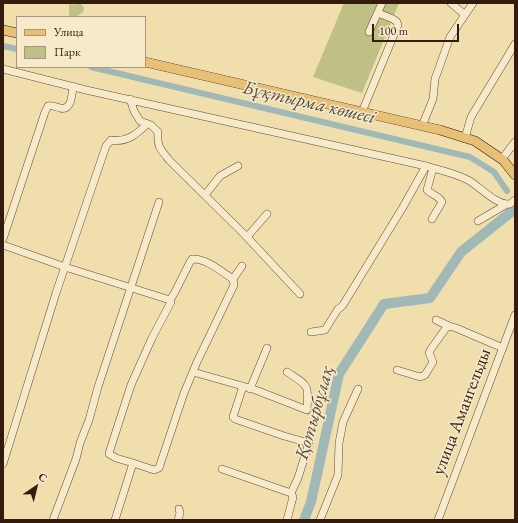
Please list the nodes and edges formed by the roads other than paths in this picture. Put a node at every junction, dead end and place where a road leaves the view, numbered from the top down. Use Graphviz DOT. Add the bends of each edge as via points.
graph roads {
  1 [pos="382,3"];
  2 [pos="451,3"];
  3 [pos="473,3"];
  4 [pos="378,13"];
  5 [pos="465,15"];
  6 [pos="3,30"];
  7 [pos="369,32"];
  8 [pos="16,33"];
  9 [pos="515,44"];
  10 [pos="146,62"];
  11 [pos="3,69"];
  12 [pos="73,86"];
  13 [pos="130,99"];
  14 [pos="362,112"];
  15 [pos="147,124"];
  16 [pos="422,126"];
  17 [pos="465,138"];
  18 [pos="515,142"];
  19 [pos="502,159"];
  20 [pos="238,166"];
  21 [pos="430,167"];
  22 [pos="515,175"];
  23 [pos="205,195"];
  24 [pos="515,200"];
  25 [pos="159,202"];
  26 [pos="507,204"];
  27 [pos="267,214"];
  28 [pos="432,219"];
  29 [pos="478,221"];
  30 [pos="247,237"];
  31 [pos="3,239"];
  32 [pos="3,245"];
  33 [pos="242,266"];
  34 [pos="65,267"];
  35 [pos="233,279"];
  36 [pos="131,287"];
  37 [pos="300,294"];
  38 [pos="170,300"];
  39 [pos="515,316"];
  40 [pos="436,320"];
  41 [pos="449,326"];
  42 [pos="311,332"];
  43 [pos="267,348"];
  44 [pos="503,348"];
  45 [pos="397,370"];
  46 [pos="194,372"];
  47 [pos="287,372"];
  48 [pos="243,386"];
  49 [pos="358,388"];
  50 [pos="250,389"];
  51 [pos="3,464"];
  52 [pos="133,464"];
  53 [pos="222,469"];
  54 [pos="291,493"];
  55 [pos="179,509"];
  56 [pos="54,520"];
  57 [pos="115,520"];
  58 [pos="178,520"];
  59 [pos="287,520"];
  60 [pos="320,520"];
  61 [pos="438,520"];
  1 -- 4 [label="street"];
  2 -- 5 [label="street"];
  3 -- 5 [label="street"];
  4 -- 7 [label="street"];
  4 -- 14 [label="street" via="393,19 398,25"];
  5 -- 16 [label="street" via="450,37 443,55 435,79 433,99"];
  6 -- 8 [label="main road"];
  9 -- 17 [label="street" via="471,117"];
  10 -- 14 [label="main road"];
  11 -- 12 [label="street"];
  12 -- 13 [label="street"];
  12 -- 31 [label="street" via="72,96 66,108 51,105 45,112"];
  13 -- 15 [label="street" via="140,121"];
  13 -- 21 [label="street"];
  14 -- 16 [label="main road"];
  15 -- 23 [label="street" via="158,132 160,148 170,161"];
  15 -- 34 [label="street" via="123,141 111,140 106,146"];
  16 -- 17 [label="main road"];
  17 -- 19 [label="main road" via="475,141"];
  18 -- 19 [label="street"];
  19 -- 22 [label="main road"];
  20 -- 23 [label="street" via="220,176"];
  21 -- 26 [label="street" via="468,180 498,201"];
  21 -- 28 [label="street" via="427,190 442,202"];
  21 -- 42 [label="street" via="325,330"];
  23 -- 30 [label="street"];
  24 -- 26 [label="street"];
  25 -- 36 [label="street"];
  26 -- 29 [label="street"];
  27 -- 30 [label="street"];
  30 -- 37 [label="street"];
  32 -- 34 [label="street"];
  33 -- 35 [label="street"];
  34 -- 36 [label="street"];
  34 -- 51 [label="street"];
  35 -- 38 [label="street" via="204,261 192,259"];
  35 -- 46 [label="street" via="233,290"];
  36 -- 38 [label="street"];
  36 -- 56 [label="street"];
  38 -- 52 [label="street" via="131,385 109,454"];
  39 -- 44 [label="street, улица Амангельды"];
  40 -- 41 [label="street"];
  41 -- 44 [label="street"];
  41 -- 45 [label="street" via="429,353 434,362 425,375 420,377"];
  43 -- 50 [label="street"];
  44 -- 61 [label="street, улица Амангельды"];
  46 -- 48 [label="street"];
  46 -- 52 [label="street" via="159,468 154,470"];
  47 -- 50 [label="street" via="306,384 308,410"];
  48 -- 50 [label="street"];
  48 -- 54 [label="street" via="234,419 309,443"];
  49 -- 60 [label="street" via="343,422 339,443 338,475"];
  52 -- 57 [label="street"];
  53 -- 54 [label="street"];
  54 -- 59 [label="street" via="293,497"];
  55 -- 58 [label="street"];
}
